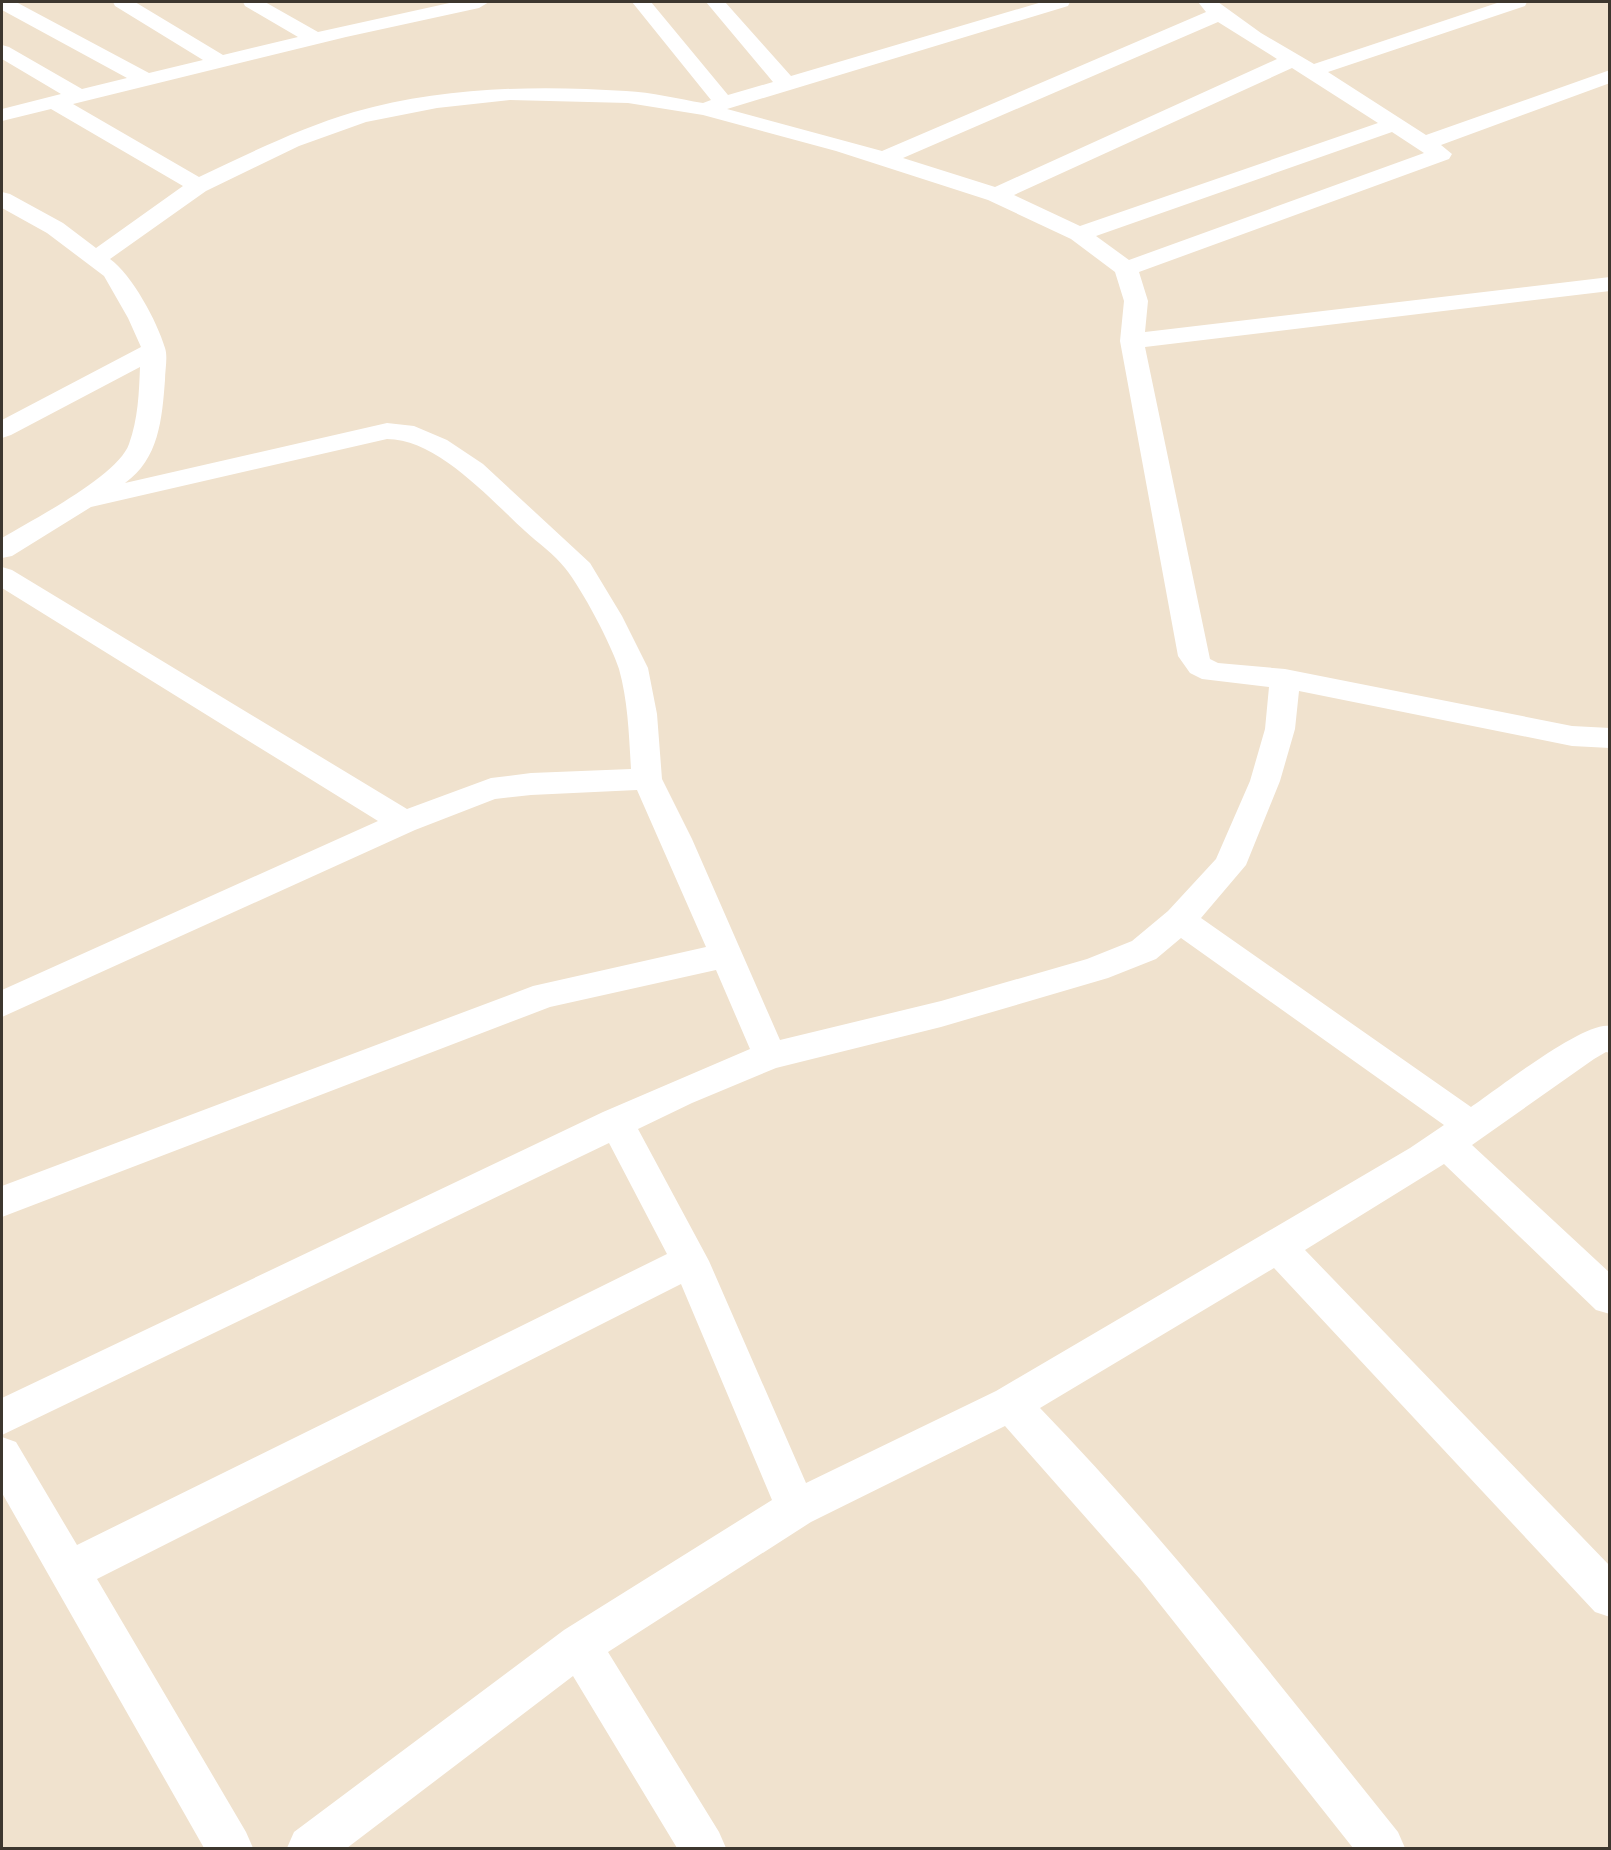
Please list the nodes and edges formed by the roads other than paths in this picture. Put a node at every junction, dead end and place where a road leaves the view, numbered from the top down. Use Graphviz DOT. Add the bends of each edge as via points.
graph roads {
  1 [pos="2,2"];
  2 [pos="122,2"];
  3 [pos="252,2"];
  4 [pos="375,2"];
  5 [pos="479,2"];
  6 [pos="641,2"];
  7 [pos="716,2"];
  8 [pos="1061,2"];
  9 [pos="1518,2"];
  10 [pos="1213,8"];
  11 [pos="402,18"];
  12 [pos="315,38"];
  13 [pos="2,51"];
  14 [pos="1293,60"];
  15 [pos="220,62"];
  16 [pos="1312,71"];
  17 [pos="1610,76"];
  18 [pos="146,80"];
  19 [pos="787,85"];
  20 [pos="79,96"];
  21 [pos="54,102"];
  22 [pos="714,106"];
  23 [pos="2,115"];
  24 [pos="1394,124"];
  25 [pos="1425,143"];
  26 [pos="884,158"];
  27 [pos="198,186"];
  28 [pos="996,195"];
  29 [pos="2,199"];
  30 [pos="1079,234"];
  31 [pos="96,258"];
  32 [pos="1126,269"];
  33 [pos="1610,284"];
  34 [pos="1132,341"];
  35 [pos="154,350"];
  36 [pos="2,430"];
  37 [pos="82,501"];
  38 [pos="2,550"];
  39 [pos="2,576"];
  40 [pos="1286,679"];
  41 [pos="1610,738"];
  42 [pos="647,779"];
  43 [pos="404,822"];
  44 [pos="1180,920"];
  45 [pos="725,955"];
  46 [pos="2,1004"];
  47 [pos="1610,1040"];
  48 [pos="770,1056"];
  49 [pos="616,1122"];
  50 [pos="1459,1135"];
  51 [pos="2,1202"];
  52 [pos="1278,1247"];
  53 [pos="690,1261"];
  54 [pos="1610,1298"];
  55 [pos="1010,1404"];
  56 [pos="2,1417"];
  57 [pos="2,1455"];
  58 [pos="796,1508"];
  59 [pos="69,1570"];
  60 [pos="1610,1597"];
  61 [pos="579,1645"];
  62 [pos="230,1848"];
  63 [pos="310,1848"];
  64 [pos="703,1848"];
  65 [pos="1382,1848"];
  1 -- 18 [label="street"];
  2 -- 15 [label="street"];
  3 -- 12 [label="street"];
  4 -- 11 [label="street"];
  5 -- 11 [label="street"];
  6 -- 22 [label="street"];
  7 -- 19 [label="street"];
  8 -- 19 [label="street"];
  9 -- 16 [label="street"];
  10 -- 14 [label="street"];
  10 -- 26 [label="street"];
  11 -- 12 [label="street"];
  12 -- 15 [label="street"];
  13 -- 20 [label="street"];
  14 -- 16 [label="street"];
  14 -- 28 [label="street"];
  15 -- 18 [label="street"];
  16 -- 24 [label="street"];
  17 -- 25 [label="street"];
  18 -- 20 [label="street"];
  19 -- 22 [label="street"];
  20 -- 21 [label="street"];
  21 -- 23 [label="street"];
  21 -- 27 [label="street"];
  22 -- 26 [label="street"];
  22 -- 27 [label="street" via="567,94 510,94 437,102 362,117 291,141"];
  24 -- 25 [label="street"];
  24 -- 30 [label="street"];
  25 -- 32 [label="street" via="1441,154"];
  26 -- 28 [label="street"];
  27 -- 31 [label="street"];
  28 -- 30 [label="street"];
  29 -- 31 [label="street" via="56,228"];
  30 -- 32 [label="street"];
  31 -- 35 [label="street" via="113,272"];
  32 -- 34 [label="street" via="1136,301"];
  33 -- 34 [label="street"];
  34 -- 40 [label="street" via="1193,656 1200,666 1212,672"];
  35 -- 36 [label="street"];
  35 -- 37 [label="street" via="150,412 142,446 126,470"];
  37 -- 38 [label="street"];
  37 -- 42 [label="street" via="387,431 405,431 438,446 474,470 576,563 633,668 642,714"];
  39 -- 43 [label="street"];
  40 -- 41 [label="street" via="1572,736"];
  40 -- 44 [label="street" via="1280,729 1265,781 1230,865"];
  42 -- 43 [label="street" via="491,789"];
  42 -- 45 [label="street"];
  43 -- 46 [label="street"];
  44 -- 48 [label="street" via="1144,951 1096,969 941,1014"];
  44 -- 50 [label="street"];
  45 -- 48 [label="street"];
  45 -- 51 [label="street" via="545,995"];
  47 -- 50 [label="street" via="1602,1038 1582,1049"];
  48 -- 49 [label="street"];
  49 -- 53 [label="street"];
  49 -- 56 [label="street"];
  50 -- 52 [label="street"];
  50 -- 54 [label="street"];
  52 -- 55 [label="street"];
  52 -- 60 [label="street"];
  53 -- 58 [label="street"];
  53 -- 59 [label="street"];
  55 -- 58 [label="street"];
  55 -- 65 [label="street" via="1120,1525"];
  57 -- 59 [label="street"];
  58 -- 61 [label="street"];
  59 -- 62 [label="street"];
  61 -- 63 [label="street"];
  61 -- 64 [label="street"];
}
